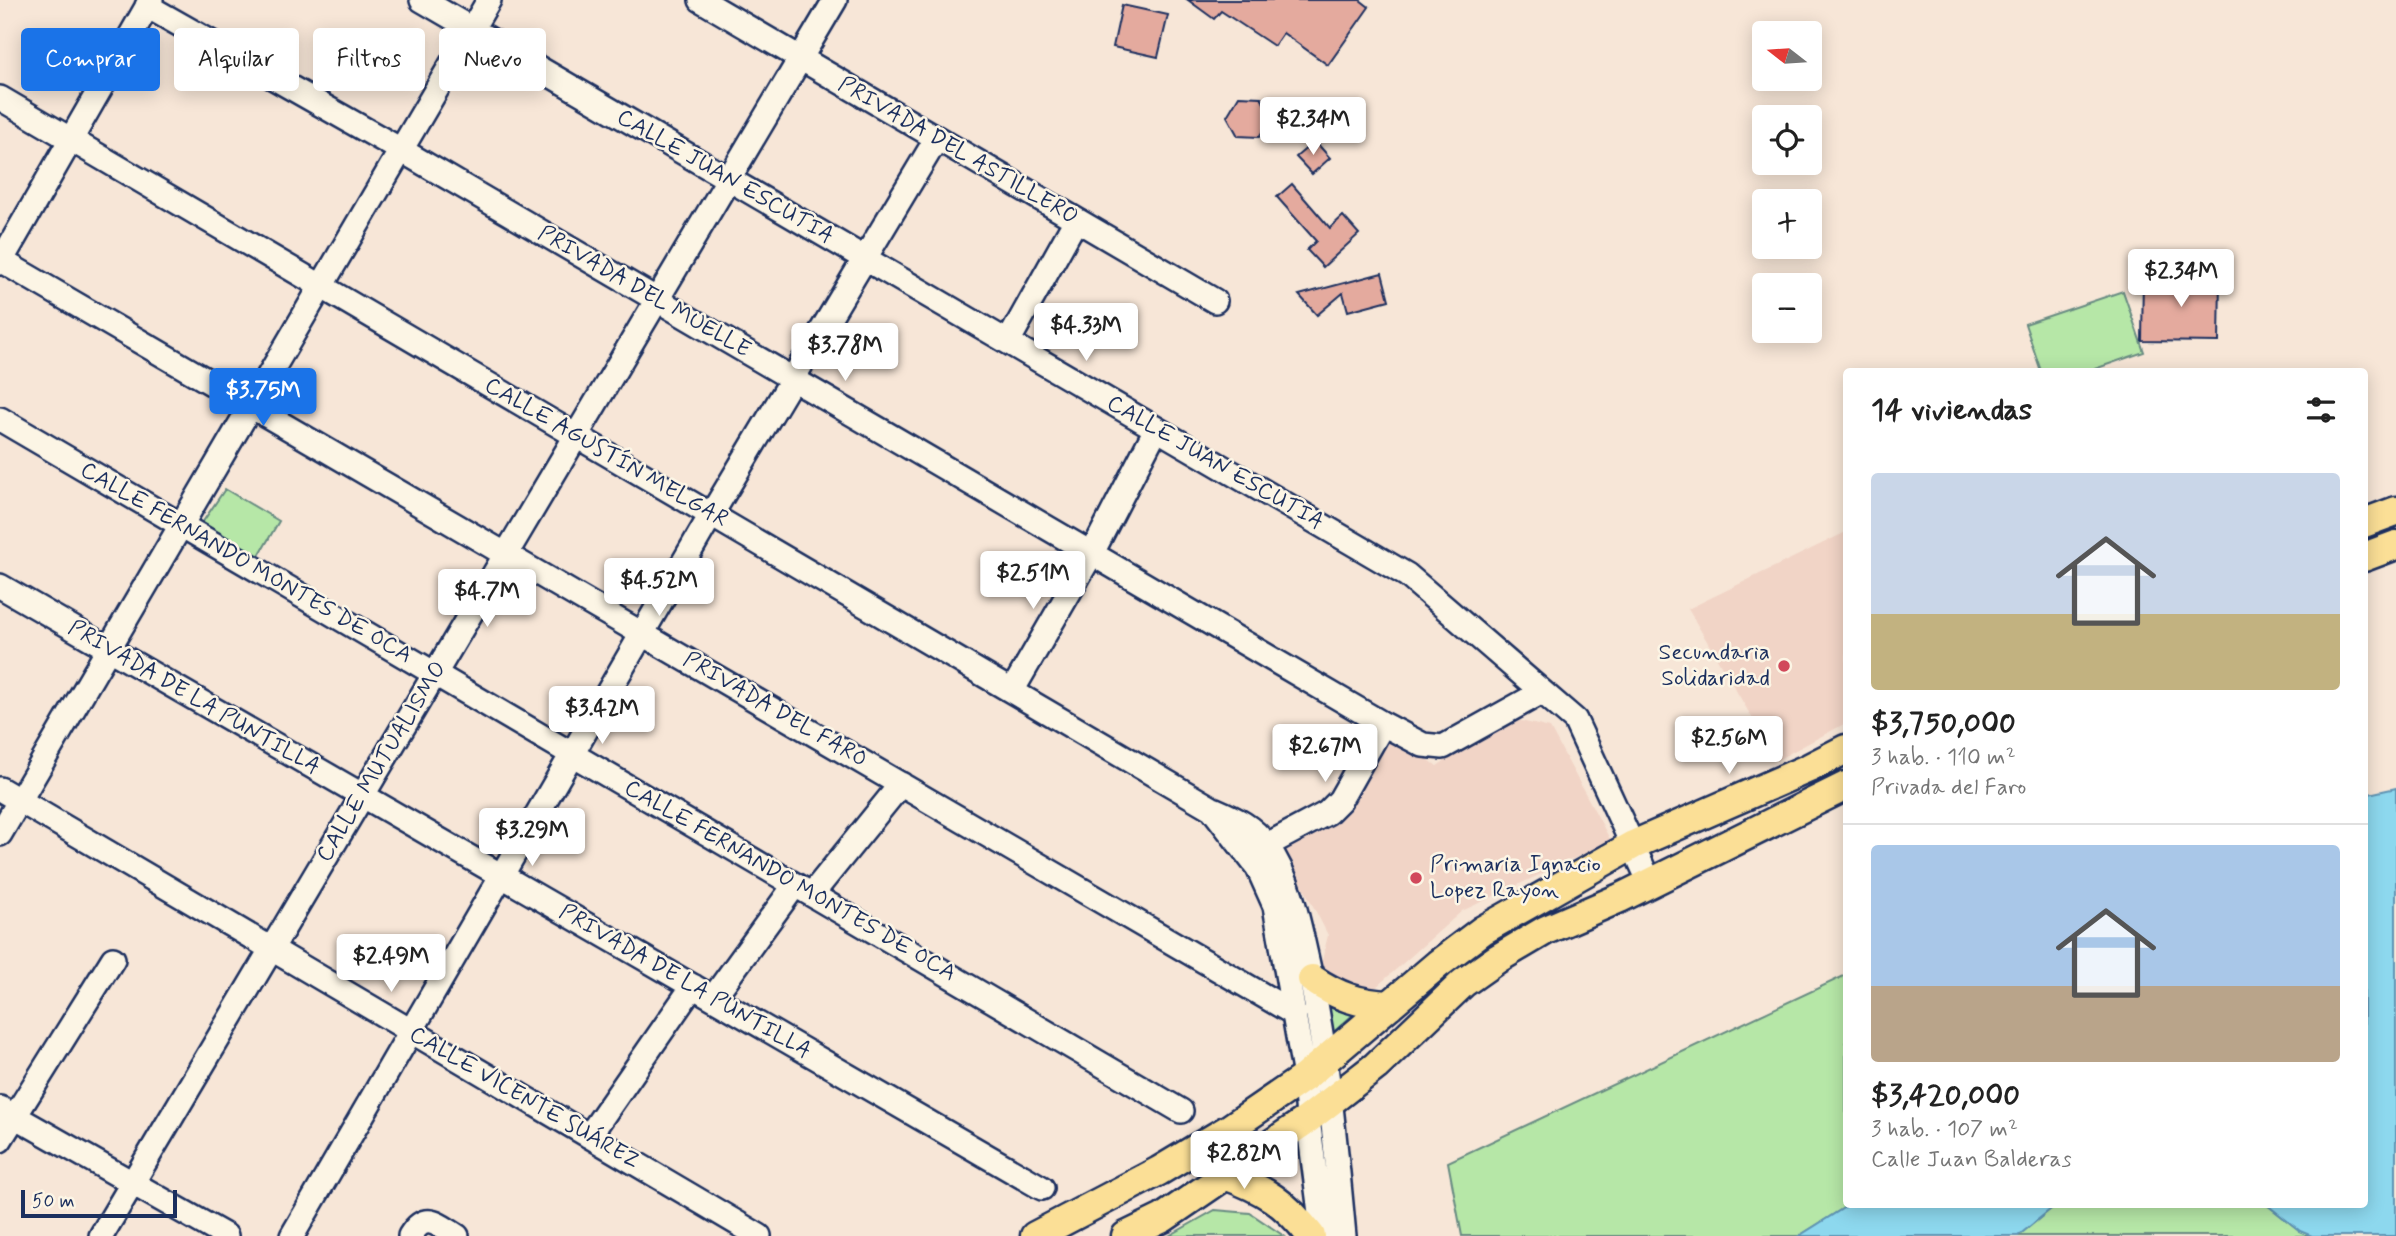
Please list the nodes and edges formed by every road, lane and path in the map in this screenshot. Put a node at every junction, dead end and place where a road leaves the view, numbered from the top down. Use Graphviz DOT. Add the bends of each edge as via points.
graph roads {
  1 [pos="422,0"];
  2 [pos="489,0"];
  3 [pos="701,0"];
  4 [pos="835,0"];
  5 [pos="149,3"];
  6 [pos="470,28"];
  7 [pos="473,28"];
  8 [pos="800,58"];
  9 [pos="546,72"];
  10 [pos="439,85"];
  11 [pos="0,98"];
  12 [pos="937,138"];
  13 [pos="72,140"];
  14 [pos="401,150"];
  15 [pos="729,179"];
  16 [pos="1076,220"];
  17 [pos="866,260"];
  18 [pos="0,261"];
  19 [pos="321,286"];
  20 [pos="656,301"];
  21 [pos="1215,302"];
  22 [pos="1008,342"];
  23 [pos="793,379"];
  24 [pos="251,406"];
  25 [pos="0,419"];
  26 [pos="1156,429"];
  27 [pos="576,436"];
  28 [pos="2396,511"];
  29 [pos="711,515"];
  30 [pos="2368,522"];
  31 [pos="181,525"];
  32 [pos="2396,545"];
  33 [pos="1092,553"];
  34 [pos="506,554"];
  35 [pos="2368,556"];
  36 [pos="0,586"];
  37 [pos="643,634"];
  38 [pos="108,648"];
  39 [pos="435,674"];
  40 [pos="1012,691"];
  41 [pos="1542,692"];
  42 [pos="1383,724"];
  43 [pos="1843,751"];
  44 [pos="573,754"];
  45 [pos="901,784"];
  46 [pos="1843,787"];
  47 [pos="10,795"];
  48 [pos="362,796"];
  49 [pos="1211,808"];
  50 [pos="0,834"];
  51 [pos="1267,845"];
  52 [pos="1633,845"];
  53 [pos="502,876"];
  54 [pos="1650,883"];
  55 [pos="804,890"];
  56 [pos="272,949"];
  57 [pos="113,959"];
  58 [pos="1311,979"];
  59 [pos="693,986"];
  60 [pos="713,998"];
  61 [pos="1390,1005"];
  62 [pos="1295,1014"];
  63 [pos="411,1031"];
  64 [pos="1315,1068"];
  65 [pos="1331,1100"];
  66 [pos="1181,1111"];
  67 [pos="7,1112"];
  68 [pos="1308,1119"];
  69 [pos="589,1136"];
  70 [pos="0,1140"];
  71 [pos="1225,1175"];
  72 [pos="132,1184"];
  73 [pos="1042,1188"];
  74 [pos="101,1236"];
  75 [pos="226,1236"];
  76 [pos="292,1236"];
  77 [pos="410,1236"];
  78 [pos="457,1236"];
  79 [pos="759,1236"];
  80 [pos="1035,1236"];
  81 [pos="1126,1236"];
  82 [pos="1311,1236"];
  83 [pos="1323,1236"];
  84 [pos="1344,1236"];
  1 -- 6 [label="street, CALLE JUAN ESCUTIA"];
  2 -- 7 [label="street"];
  3 -- 8 [label="street, PRIVADA DEL ASTILLERO"];
  4 -- 8 [label="street, CALLE MUTUALISMO"];
  5 -- 13 [label="street"];
  5 -- 14 [label="street, PRIVADA DEL MUELLE"];
  8 -- 12 [label="street, PRIVADA DEL ASTILLERO"];
  8 -- 15 [label="street, CALLE MUTUALISMO"];
  9 -- 15 [label="street, CALLE JUAN ESCUTIA"];
  10 -- 14 [label="street"];
  11 -- 13 [label="street, CALLE AGUSTÍN MELGAR"];
  12 -- 16 [label="street, PRIVADA DEL ASTILLERO"];
  12 -- 17 [label="street"];
  13 -- 18 [label="street"];
  13 -- 19 [label="street, CALLE AGUSTÍN MELGAR"];
  14 -- 19 [label="street"];
  14 -- 20 [label="street, PRIVADA DEL MUELLE"];
  15 -- 17 [label="street, CALLE JUAN ESCUTIA"];
  15 -- 20 [label="street, CALLE MUTUALISMO"];
  16 -- 21 [label="street, PRIVADA DEL ASTILLERO"];
  16 -- 22 [label="street"];
  17 -- 22 [label="street, CALLE JUAN ESCUTIA"];
  17 -- 23 [label="street"];
  18 -- 24 [label="street, PRIVADA DEL FARO"];
  19 -- 24 [label="street"];
  19 -- 27 [label="street, CALLE AGUSTÍN MELGAR"];
  20 -- 23 [label="street, PRIVADA DEL MUELLE"];
  20 -- 27 [label="street, CALLE MUTUALISMO"];
  22 -- 26 [label="street, CALLE JUAN ESCUTIA"];
  23 -- 29 [label="street"];
  23 -- 33 [label="street, PRIVADA DEL MUELLE"];
  24 -- 31 [label="street"];
  24 -- 34 [label="street, PRIVADA DEL FARO"];
  25 -- 31 [label="street, CALLE FERNANDO MONTES DE OCA"];
  26 -- 33 [label="street"];
  26 -- 41 [label="street, CALLE JUAN ESCUTIA" via="1407,575"];
  27 -- 29 [label="street, CALLE AGUSTÍN MELGAR"];
  27 -- 34 [label="street, CALLE MUTUALISMO"];
  28 -- 30 [label="main road"];
  29 -- 37 [label="street"];
  29 -- 40 [label="street, CALLE AGUSTÍN MELGAR"];
  31 -- 38 [label="street"];
  31 -- 39 [label="street, CALLE FERNANDO MONTES DE OCA"];
  32 -- 35 [label="main road"];
  33 -- 40 [label="street"];
  33 -- 42 [label="street, PRIVADA DEL MUELLE"];
  34 -- 37 [label="street, PRIVADA DEL FARO"];
  34 -- 39 [label="street, CALLE MUTUALISMO"];
  36 -- 38 [label="street, PRIVADA DE LA PUNTILLA"];
  37 -- 44 [label="street"];
  37 -- 45 [label="street, PRIVADA DEL FARO"];
  38 -- 47 [label="street"];
  38 -- 48 [label="street, PRIVADA DE LA PUNTILLA"];
  39 -- 44 [label="street, CALLE FERNANDO MONTES DE OCA"];
  39 -- 48 [label="street, CALLE MUTUALISMO"];
  40 -- 49 [label="street, CALLE AGUSTÍN MELGAR"];
  41 -- 42 [label="street, PRIVADA DEL MUELLE" via="1443,747 1423,745"];
  41 -- 52 [label="street, CALLE JUAN ESCUTIA" via="1575,720"];
  42 -- 51 [label="street" via="1340,800 1327,813"];
  43 -- 52 [label="main road"];
  44 -- 53 [label="street"];
  44 -- 55 [label="street, CALLE FERNANDO MONTES DE OCA"];
  45 -- 55 [label="street"];
  45 -- 62 [label="street, PRIVADA DEL FARO"];
  46 -- 54 [label="main road"];
  47 -- 50 [label="street"];
  47 -- 56 [label="street, CALLE VICENTE SUÁREZ"];
  48 -- 53 [label="street, PRIVADA DE LA PUNTILLA"];
  48 -- 56 [label="street, CALLE MUTUALISMO"];
  49 -- 51 [label="street, CALLE AGUSTÍN MELGAR" via="1246,823"];
  49 -- 62 [label="street, CALLE AGUSTÍN MELGAR" via="1258,868 1275,906"];
  51 -- 58 [label="street, CALLE AGUSTÍN MELGAR" via="1291,894"];
  52 -- 54 [label="street, CALLE JUAN ESCUTIA"];
  52 -- 61 [label="main road" via="1475,936"];
  53 -- 59 [label="street, PRIVADA DE LA PUNTILLA"];
  53 -- 63 [label="street"];
  54 -- 65 [label="main road" via="1546,930 1497,959 1463,983 1376,1066"];
  55 -- 60 [label="street"];
  55 -- 66 [label="street, CALLE FERNANDO MONTES DE OCA"];
  56 -- 63 [label="street, CALLE VICENTE SUÁREZ"];
  56 -- 72 [label="street, CALLE MUTUALISMO"];
  57 -- 67 [label="street"];
  58 -- 61 [label="main road" via="1343,998"];
  58 -- 64 [label="street, CALLE AGUSTÍN MELGAR"];
  59 -- 60 [label="street, PRIVADA DE LA PUNTILLA"];
  59 -- 69 [label="street"];
  60 -- 73 [label="street, PRIVADA DE LA PUNTILLA"];
  61 -- 64 [label="main road"];
  62 -- 64 [label="street, CALLE AGUSTÍN MELGAR"];
  63 -- 69 [label="street, CALLE VICENTE SUÁREZ"];
  63 -- 76 [label="street"];
  64 -- 65 [label="street"];
  64 -- 68 [label="street"];
  64 -- 80 [label="main road" via="1229,1129"];
  65 -- 68 [label="main road"];
  65 -- 84 [label="street"];
  67 -- 70 [label="street"];
  67 -- 72 [label="street"];
  68 -- 71 [label="main road"];
  68 -- 83 [label="street"];
  69 -- 79 [label="street, CALLE VICENTE SUÁREZ"];
  71 -- 81 [label="main road" via="1163,1218"];
  71 -- 82 [label="main road" via="1277,1199"];
  72 -- 74 [label="street, CALLE MUTUALISMO"];
  72 -- 75 [label="street"];
  77 -- 78 [label="street" via="423,1221"];
}
